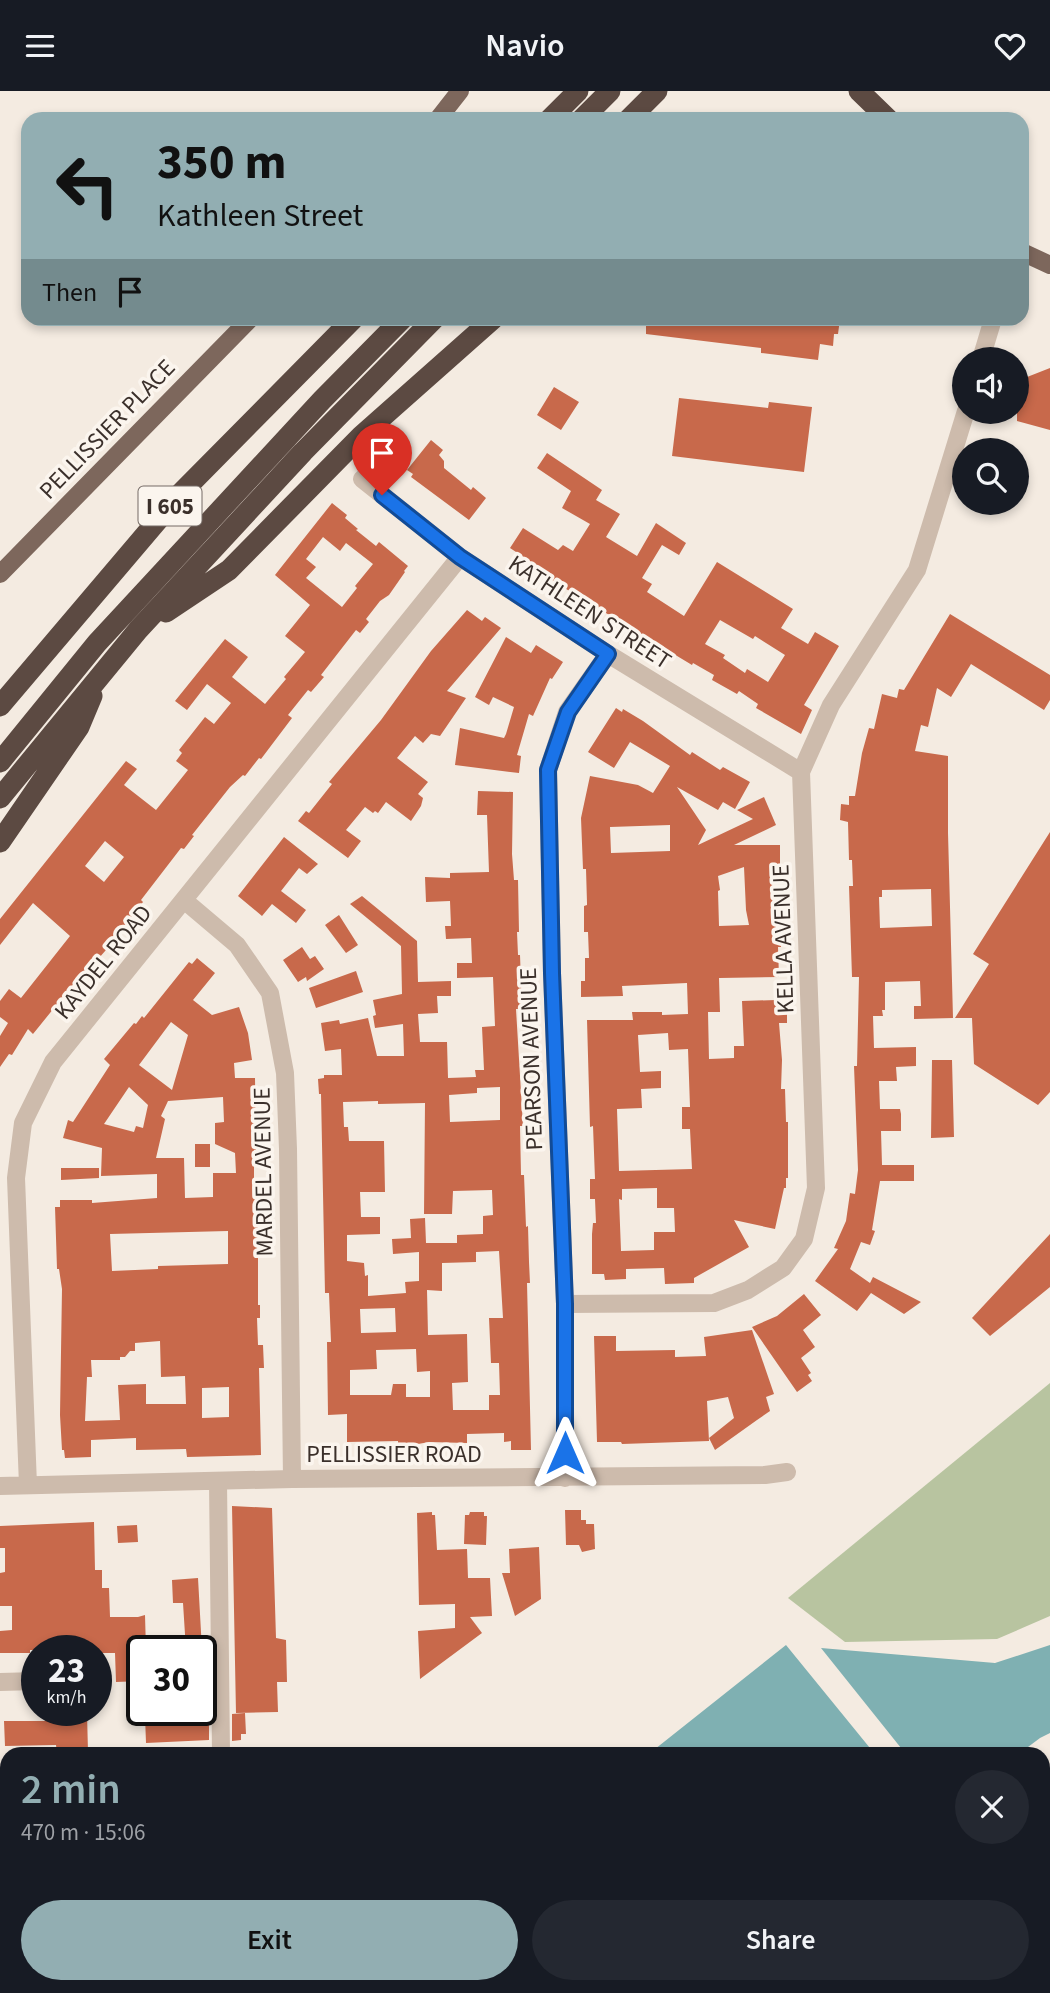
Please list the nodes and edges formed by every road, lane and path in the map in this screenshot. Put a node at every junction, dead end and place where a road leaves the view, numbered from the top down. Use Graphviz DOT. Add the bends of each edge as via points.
graph roads {
  1 [pos="460,91"];
  2 [pos="610,91"];
  3 [pos="627,91"];
  4 [pos="657,91"];
  5 [pos="859,91"];
  6 [pos="444,112"];
  7 [pos="589,112"];
  8 [pos="606,112"];
  9 [pos="636,112"];
  10 [pos="881,112"];
  11 [pos="1029,256"];
  12 [pos="1050,265"];
  13 [pos="243,326"];
  14 [pos="346,326"];
  15 [pos="381,326"];
  16 [pos="395,326"];
  17 [pos="427,326"];
  18 [pos="485,326"];
  19 [pos="991,326"];
  20 [pos="985,347"];
  21 [pos="962,424"];
  22 [pos="362,479"];
  23 [pos="460,557"];
  24 [pos="0,573"];
  25 [pos="138,631"];
  26 [pos="608,654"];
  27 [pos="102,672"];
  28 [pos="0,706"];
  29 [pos="0,743"];
  30 [pos="0,762"];
  31 [pos="801,772"];
  32 [pos="0,799"];
  33 [pos="0,842"];
  34 [pos="185,901"];
  35 [pos="565,1304"];
  36 [pos="787,1472"];
  37 [pos="565,1478"];
  38 [pos="292,1479"];
  39 [pos="218,1481"];
  40 [pos="28,1485"];
  41 [pos="0,1486"];
  42 [pos="21,1681"];
  43 [pos="0,1682"];
  44 [pos="221,1747"];
  1 -- 6 [label="main road"];
  2 -- 7 [label="highway"];
  3 -- 8 [label="highway"];
  4 -- 9 [label="highway"];
  5 -- 10 [label="highway"];
  11 -- 12 [label="main road"];
  13 -- 24 [label="main road, PELLISSIER PLACE"];
  14 -- 28 [label="highway, I 605" via="180,494"];
  15 -- 29 [label="highway" via="178,534"];
  16 -- 30 [label="highway" via="97,643"];
  17 -- 25 [label="highway, I 605"];
  18 -- 25 [label="highway" via="361,436 229,570"];
  19 -- 20 [label="street"];
  21 -- 31 [label="street, KELLA AVENUE" via="916,570 831,705"];
  22 -- 23 [label="street, KATHLEEN STREET"];
  23 -- 26 [label="street, KATHLEEN STREET"];
  23 -- 34 [label="street, KAYDEL ROAD"];
  25 -- 27 [label="highway, I 605"];
  26 -- 31 [label="street, KATHLEEN STREET"];
  26 -- 35 [label="street, PEARSON AVENUE" via="568,712 548,770"];
  27 -- 32 [label="highway, I 605"];
  27 -- 33 [label="highway" via="79,727"];
  31 -- 35 [label="street, KELLA AVENUE" via="816,1188 804,1238 783,1268 748,1290 713,1303"];
  34 -- 38 [label="street, MARDEL AVENUE" via="237,945 270,993 285,1073"];
  34 -- 40 [label="street, KAYDEL ROAD" via="53,1062 23,1123 16,1178"];
  35 -- 37 [label="street, PEARSON AVENUE"];
  36 -- 37 [label="street, PELLISSIER ROAD"];
  37 -- 38 [label="street, PELLISSIER ROAD"];
  38 -- 39 [label="street, PELLISSIER ROAD"];
  39 -- 40 [label="street, PELLISSIER ROAD"];
  39 -- 44 [label="street"];
  40 -- 41 [label="street, PELLISSIER ROAD"];
  42 -- 43 [label="street"];
}
